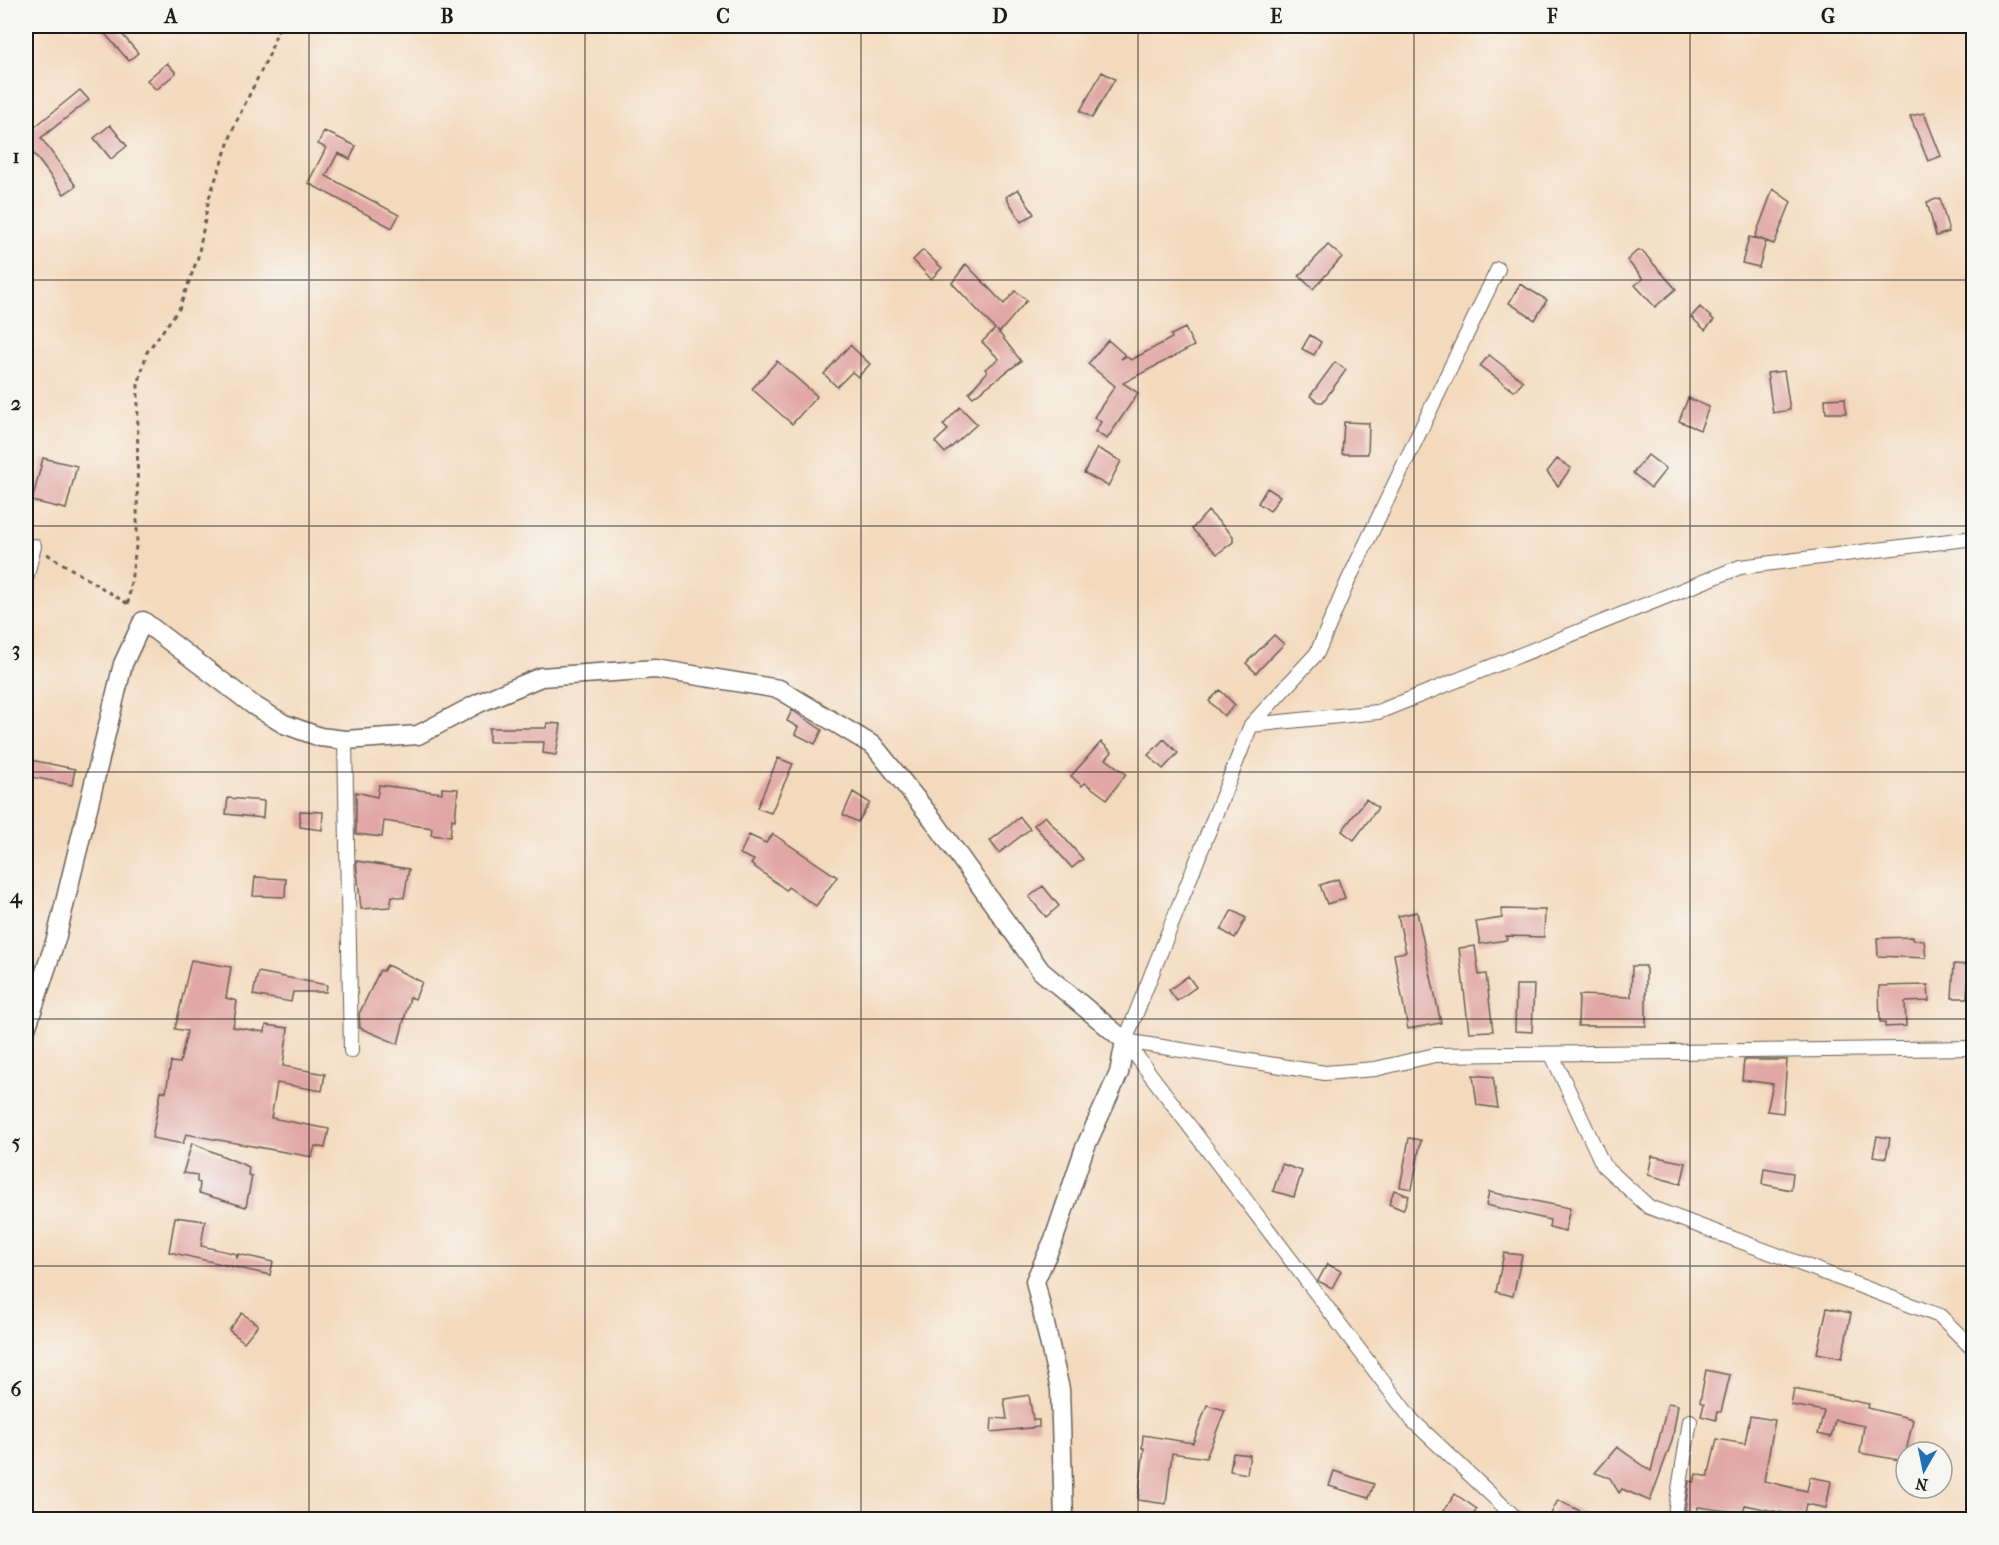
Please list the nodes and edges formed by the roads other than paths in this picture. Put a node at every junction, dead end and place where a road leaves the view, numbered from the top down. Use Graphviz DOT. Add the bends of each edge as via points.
graph roads {
  1 [pos="1498,269"];
  2 [pos="1974,538"];
  3 [pos="34,546"];
  4 [pos="26,579"];
  5 [pos="1251,725"];
  6 [pos="345,740"];
  7 [pos="26,1029"];
  8 [pos="1125,1041"];
  9 [pos="1974,1048"];
  10 [pos="351,1051"];
  11 [pos="1552,1054"];
  12 [pos="1974,1350"];
  13 [pos="1690,1421"];
  14 [pos="1064,1520"];
  15 [pos="1518,1520"];
  16 [pos="1674,1520"];
  1 -- 5 [label="street" via="1317,652"];
  2 -- 5 [label="street" via="1740,567 1378,712"];
  3 -- 4 [label="street"];
  5 -- 8 [label="street"];
  6 -- 7 [label="street" via="320,738 284,724 220,681 143,621 123,664 56,939"];
  6 -- 8 [label="street" via="418,735 541,677 656,669 779,689 873,746 934,821 1041,971"];
  6 -- 10 [label="street"];
  8 -- 11 [label="street" via="1325,1073 1376,1070 1435,1055"];
  8 -- 14 [label="street" via="1119,1073 1084,1150 1054,1239 1035,1281 1060,1389"];
  8 -- 15 [label="street" via="1413,1421"];
  9 -- 11 [label="street"];
  11 -- 12 [label="street" via="1603,1164 1648,1207 1940,1316"];
  13 -- 16 [label="street"];
}
